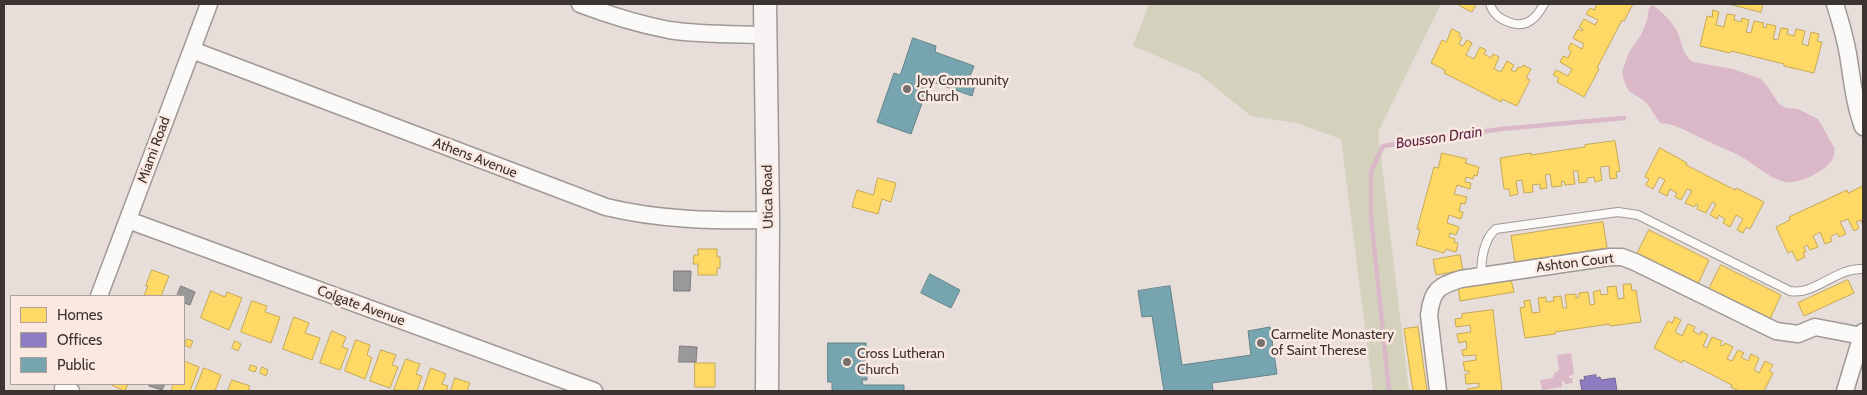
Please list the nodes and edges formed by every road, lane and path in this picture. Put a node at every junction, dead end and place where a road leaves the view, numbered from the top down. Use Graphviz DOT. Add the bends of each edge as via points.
graph roads {
  1 [pos="209,4"];
  2 [pos="580,4"];
  3 [pos="765,4"];
  4 [pos="1490,4"];
  5 [pos="1544,4"];
  6 [pos="1835,4"];
  7 [pos="766,34"];
  8 [pos="192,50"];
  9 [pos="1863,127"];
  10 [pos="128,220"];
  11 [pos="768,220"];
  12 [pos="1863,270"];
  13 [pos="1482,276"];
  14 [pos="99,295"];
  15 [pos="1862,334"];
  16 [pos="594,391"];
  17 [pos="767,391"];
  18 [pos="1438,391"];
  19 [pos="1845,391"];
  1 -- 8 [label="street, Miami Road"];
  2 -- 7 [label="street" via="632,22 671,30"];
  3 -- 7 [label="main road, Utica Road"];
  4 -- 5 [label="lane" via="1492,12 1499,18 1512,25 1522,25 1538,16"];
  6 -- 9 [label="street"];
  7 -- 11 [label="main road, Utica Road"];
  8 -- 10 [label="street, Miami Road"];
  8 -- 11 [label="street, Athens Avenue" via="606,207 664,218"];
  10 -- 14 [label="street, Miami Road"];
  10 -- 16 [label="street, Colgate Avenue"];
  11 -- 17 [label="main road, Utica Road"];
  12 -- 13 [label="lane" via="1853,268 1797,292 1790,291 1638,215 1618,212 1496,229 1488,238"];
  13 -- 15 [label="street, Ashton Court" via="1610,256 1622,257 1776,331 1798,334 1815,327"];
  13 -- 18 [label="street, Ashton Court" via="1446,283 1437,289 1433,297 1429,315"];
  15 -- 19 [label="street"];
}
